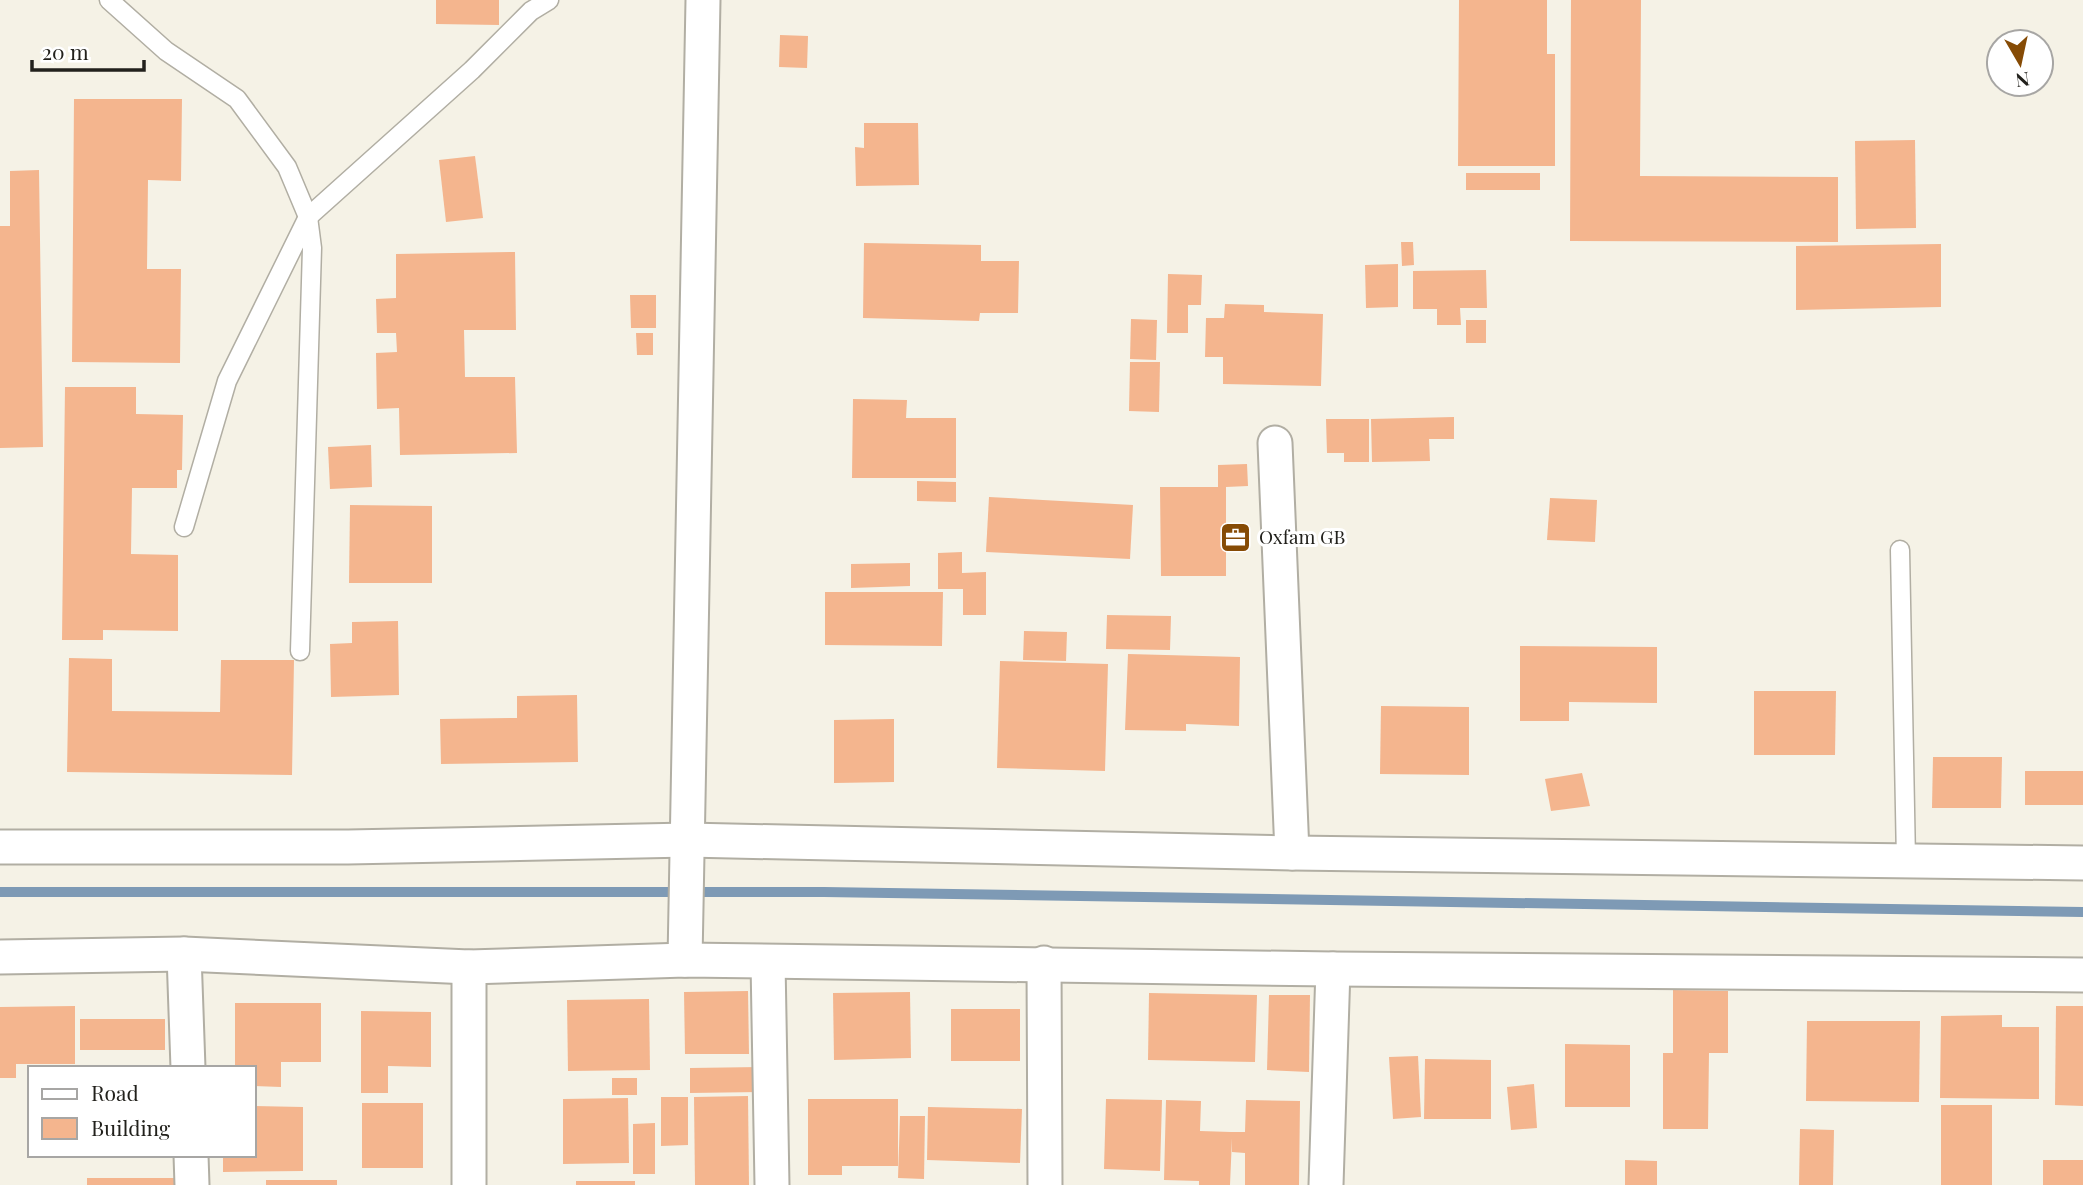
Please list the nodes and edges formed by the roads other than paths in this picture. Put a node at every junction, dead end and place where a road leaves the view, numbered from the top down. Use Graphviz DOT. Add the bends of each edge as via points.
graph roads {
  1 [pos="109,0"];
  2 [pos="549,0"];
  3 [pos="703,0"];
  4 [pos="308,217"];
  5 [pos="1275,443"];
  6 [pos="184,527"];
  7 [pos="1900,550"];
  8 [pos="300,651"];
  9 [pos="688,840"];
  10 [pos="0,846"];
  11 [pos="1292,853"];
  12 [pos="1906,861"];
  13 [pos="2083,863"];
  14 [pos="184,954"];
  15 [pos="0,957"];
  16 [pos="685,960"];
  17 [pos="768,962"];
  18 [pos="1044,963"];
  19 [pos="469,967"];
  20 [pos="1334,969"];
  21 [pos="2083,975"];
  22 [pos="188,1066"];
  23 [pos="191,1157"];
  24 [pos="192,1185"];
  25 [pos="469,1185"];
  26 [pos="772,1185"];
  27 [pos="1045,1185"];
  28 [pos="1326,1185"];
  1 -- 4 [label="lane" via="166,51 237,99 287,167"];
  2 -- 4 [label="lane" via="531,11"];
  3 -- 9 [label="street"];
  4 -- 6 [label="lane" via="227,381"];
  4 -- 8 [label="lane" via="312,248"];
  5 -- 11 [label="street"];
  7 -- 12 [label="lane"];
  9 -- 10 [label="street" via="348,847"];
  9 -- 11 [label="street"];
  9 -- 16 [label="street"];
  11 -- 12 [label="street"];
  12 -- 13 [label="street"];
  14 -- 15 [label="street"];
  14 -- 19 [label="street"];
  14 -- 22 [label="street"];
  16 -- 17 [label="street"];
  16 -- 19 [label="street"];
  17 -- 18 [label="street"];
  17 -- 26 [label="street"];
  18 -- 20 [label="street"];
  18 -- 27 [label="street"];
  19 -- 25 [label="street"];
  20 -- 21 [label="street"];
  20 -- 28 [label="street"];
  23 -- 24 [label="street"];
}
